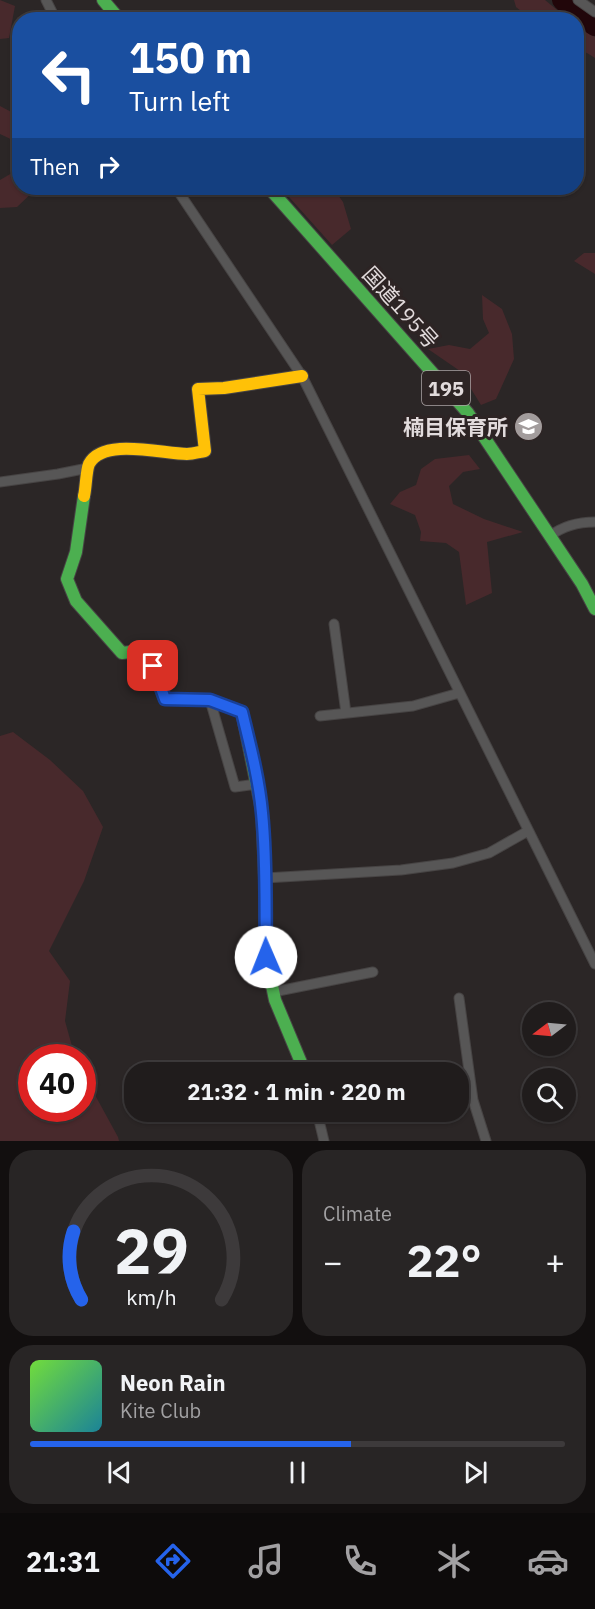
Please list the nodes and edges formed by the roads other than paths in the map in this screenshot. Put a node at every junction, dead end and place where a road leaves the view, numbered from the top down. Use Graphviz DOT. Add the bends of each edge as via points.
graph roads {
  1 [pos="103,0"];
  2 [pos="578,0"];
  3 [pos="113,12"];
  4 [pos="595,12"];
  5 [pos="181,195"];
  6 [pos="274,195"];
  7 [pos="302,376"];
  8 [pos="88,468"];
  9 [pos="0,482"];
  10 [pos="595,522"];
  11 [pos="550,536"];
  12 [pos="595,609"];
  13 [pos="334,624"];
  14 [pos="459,693"];
  15 [pos="210,700"];
  16 [pos="346,713"];
  17 [pos="320,716"];
  18 [pos="257,784"];
  19 [pos="528,831"];
  20 [pos="265,879"];
  21 [pos="595,964"];
  22 [pos="374,972"];
  23 [pos="273,992"];
  24 [pos="459,998"];
  25 [pos="301,1062"];
  26 [pos="319,1122"];
  27 [pos="324,1141"];
  28 [pos="486,1141"];
  1 -- 3 [label="main road"];
  2 -- 4 [label="street"];
  5 -- 7 [label="street"];
  6 -- 11 [label="main road, 国道195号 / 195" via="468,412"];
  7 -- 8 [label="main road" via="198,389 205,451 189,454 107,450 89,461"];
  7 -- 14 [label="street"];
  8 -- 9 [label="street"];
  8 -- 15 [label="main road" via="76,552 67,579 76,601 122,653 146,650 165,699"];
  10 -- 11 [label="street" via="568,526"];
  11 -- 12 [label="main road, 国道195号 / 195"];
  13 -- 16 [label="street"];
  14 -- 16 [label="street" via="413,706"];
  14 -- 19 [label="street"];
  15 -- 18 [label="main road" via="242,712"];
  15 -- 18 [label="street" via="235,788"];
  16 -- 17 [label="street"];
  18 -- 20 [label="main road"];
  19 -- 20 [label="street" via="489,853 453,863"];
  19 -- 21 [label="street"];
  20 -- 23 [label="main road" via="266,957"];
  22 -- 23 [label="street"];
  23 -- 25 [label="main road"];
  24 -- 28 [label="street" via="473,1100"];
  26 -- 27 [label="street"];
}
